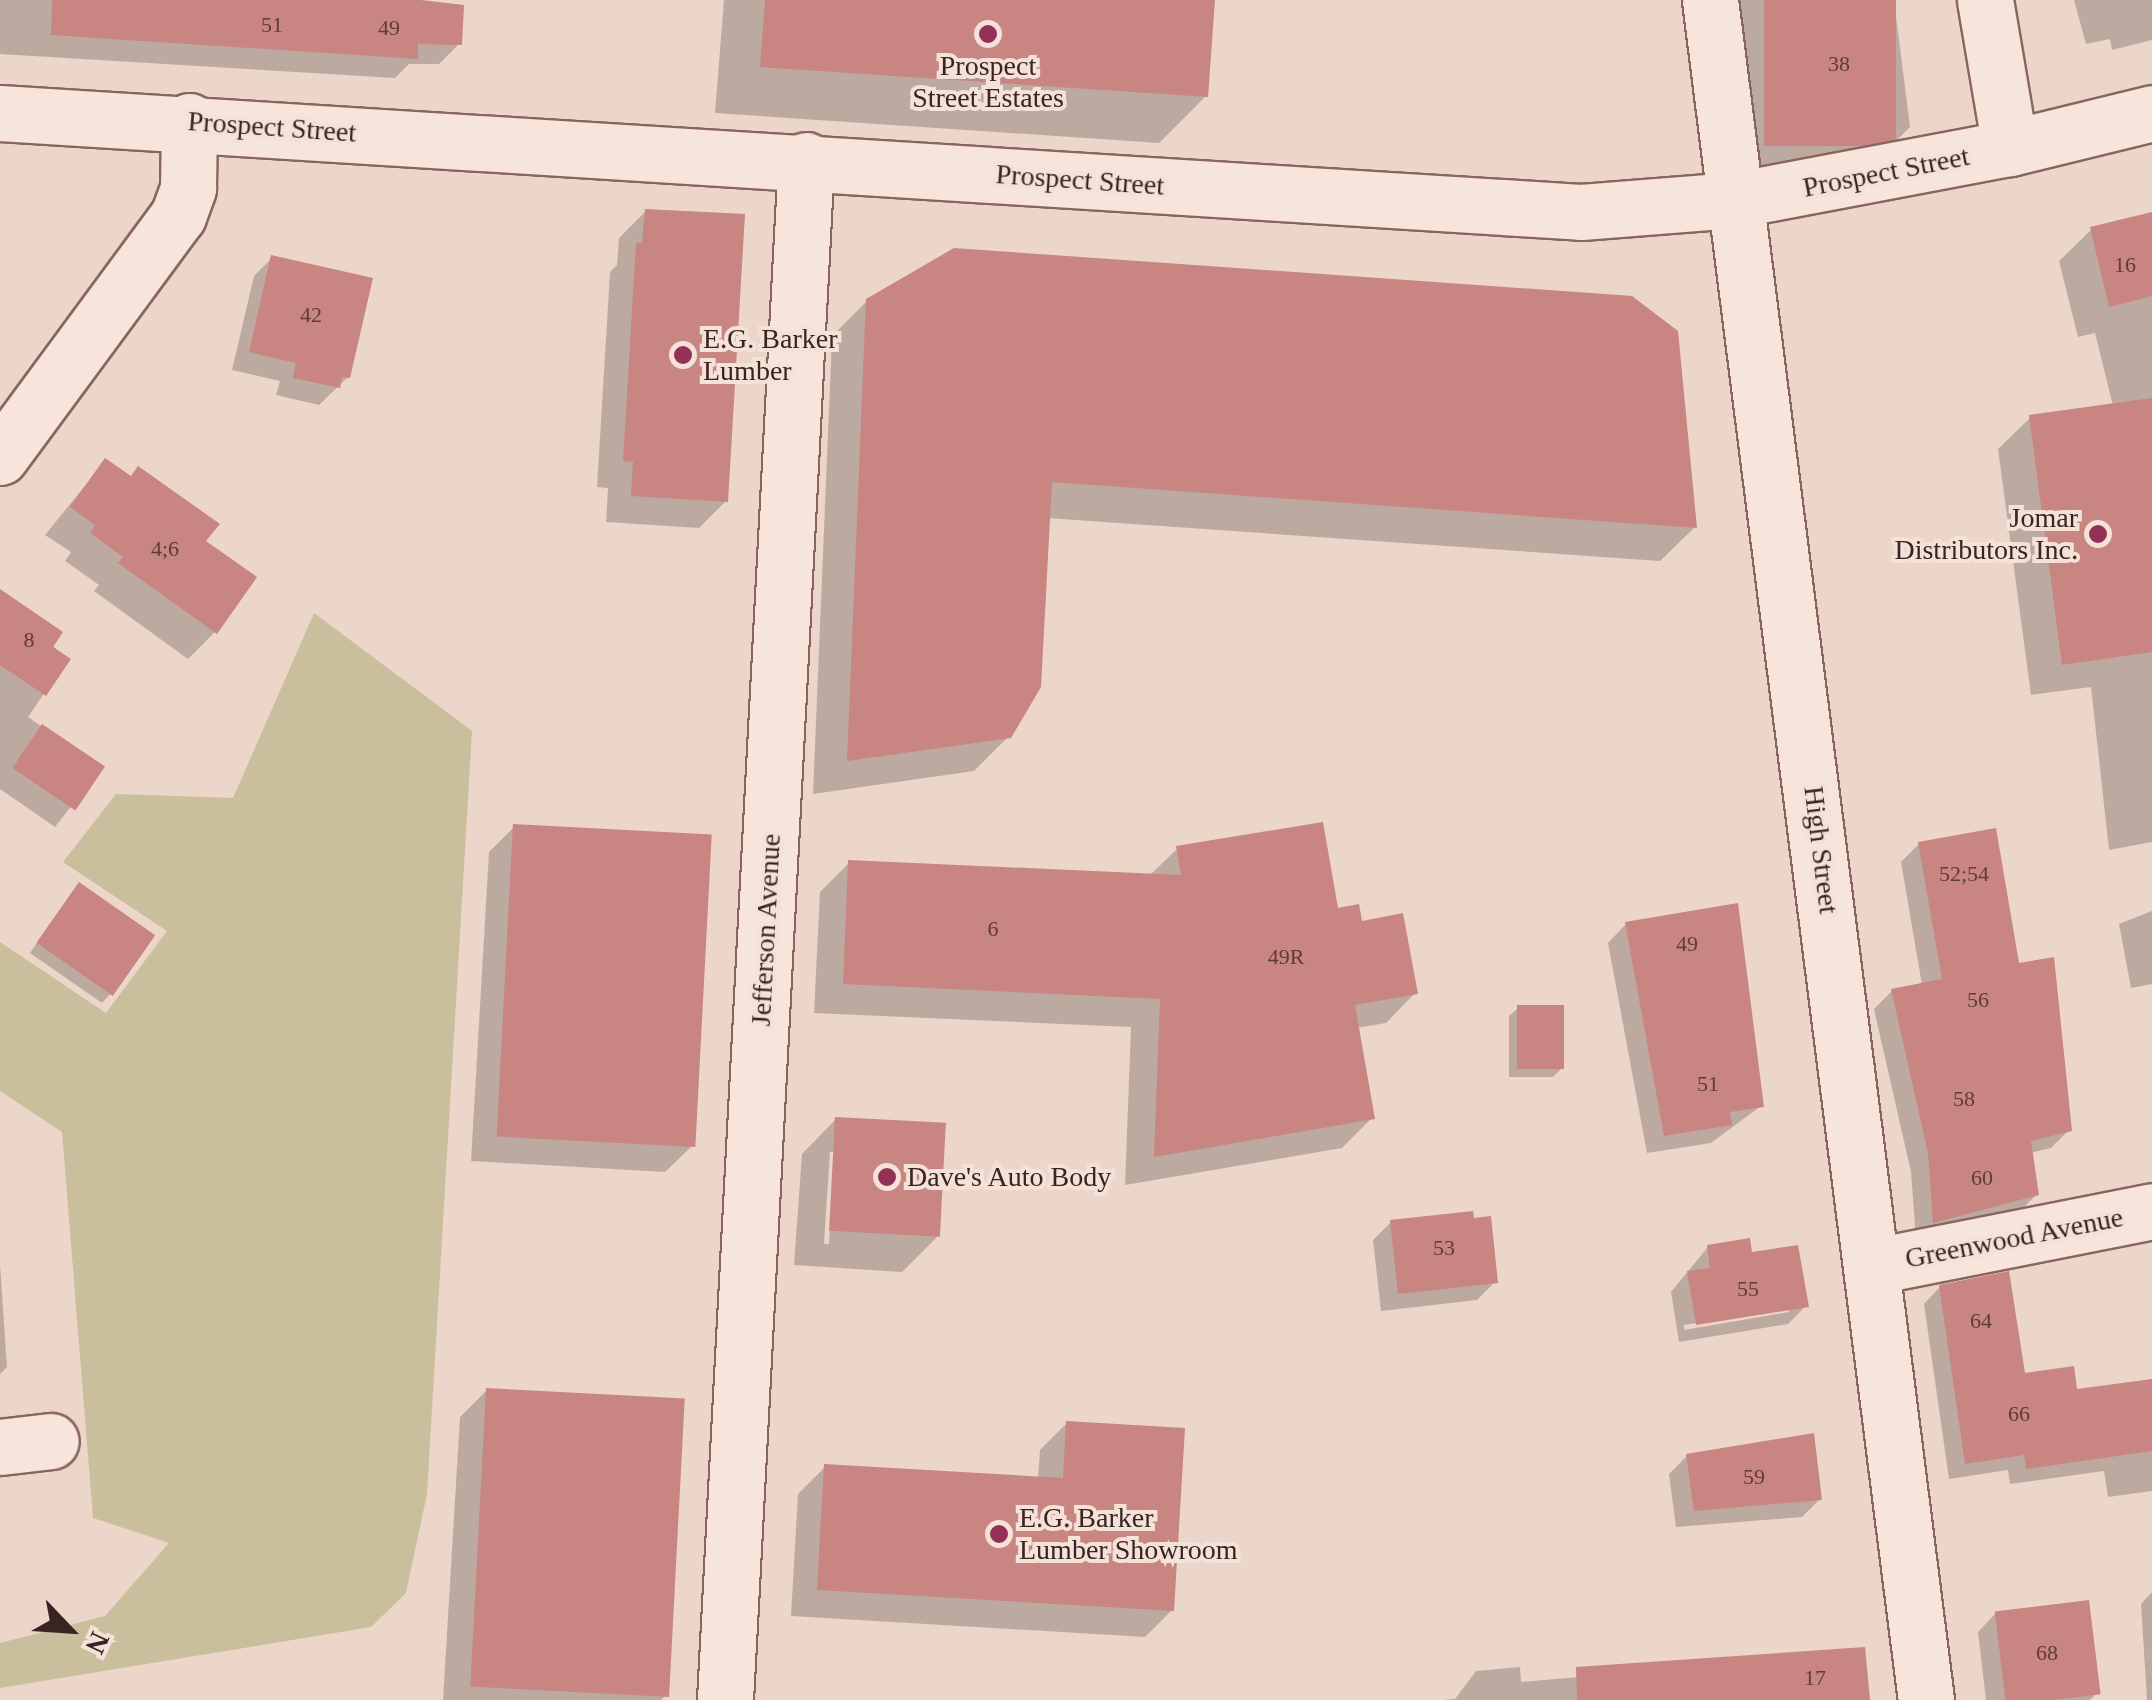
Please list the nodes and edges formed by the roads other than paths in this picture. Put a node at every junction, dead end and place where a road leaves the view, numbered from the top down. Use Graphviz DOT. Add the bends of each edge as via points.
graph roads {
  1 [pos="1710,0"];
  2 [pos="1985,0"];
  3 [pos="0,112"];
  4 [pos="2152,113"];
  5 [pos="189,121"];
  6 [pos="2010,148"];
  7 [pos="806,160"];
  8 [pos="1734,200"];
  9 [pos="0,457"];
  10 [pos="2152,1211"];
  11 [pos="1876,1266"];
  12 [pos="726,1700"];
  13 [pos="1926,1700"];
  1 -- 8 [label="street, High Street"];
  2 -- 6 [label="street"];
  3 -- 5 [label="street, Prospect Street"];
  4 -- 6 [label="street, Prospect Street"];
  5 -- 7 [label="street, Prospect Street"];
  5 -- 9 [label="street" via="188,188 178,216"];
  6 -- 8 [label="street, Prospect Street"];
  7 -- 8 [label="street, Prospect Street" via="1582,212"];
  7 -- 12 [label="street, Jefferson Avenue"];
  8 -- 11 [label="street, High Street"];
  10 -- 11 [label="street, Greenwood Avenue"];
  11 -- 13 [label="street, High Street"];
}
